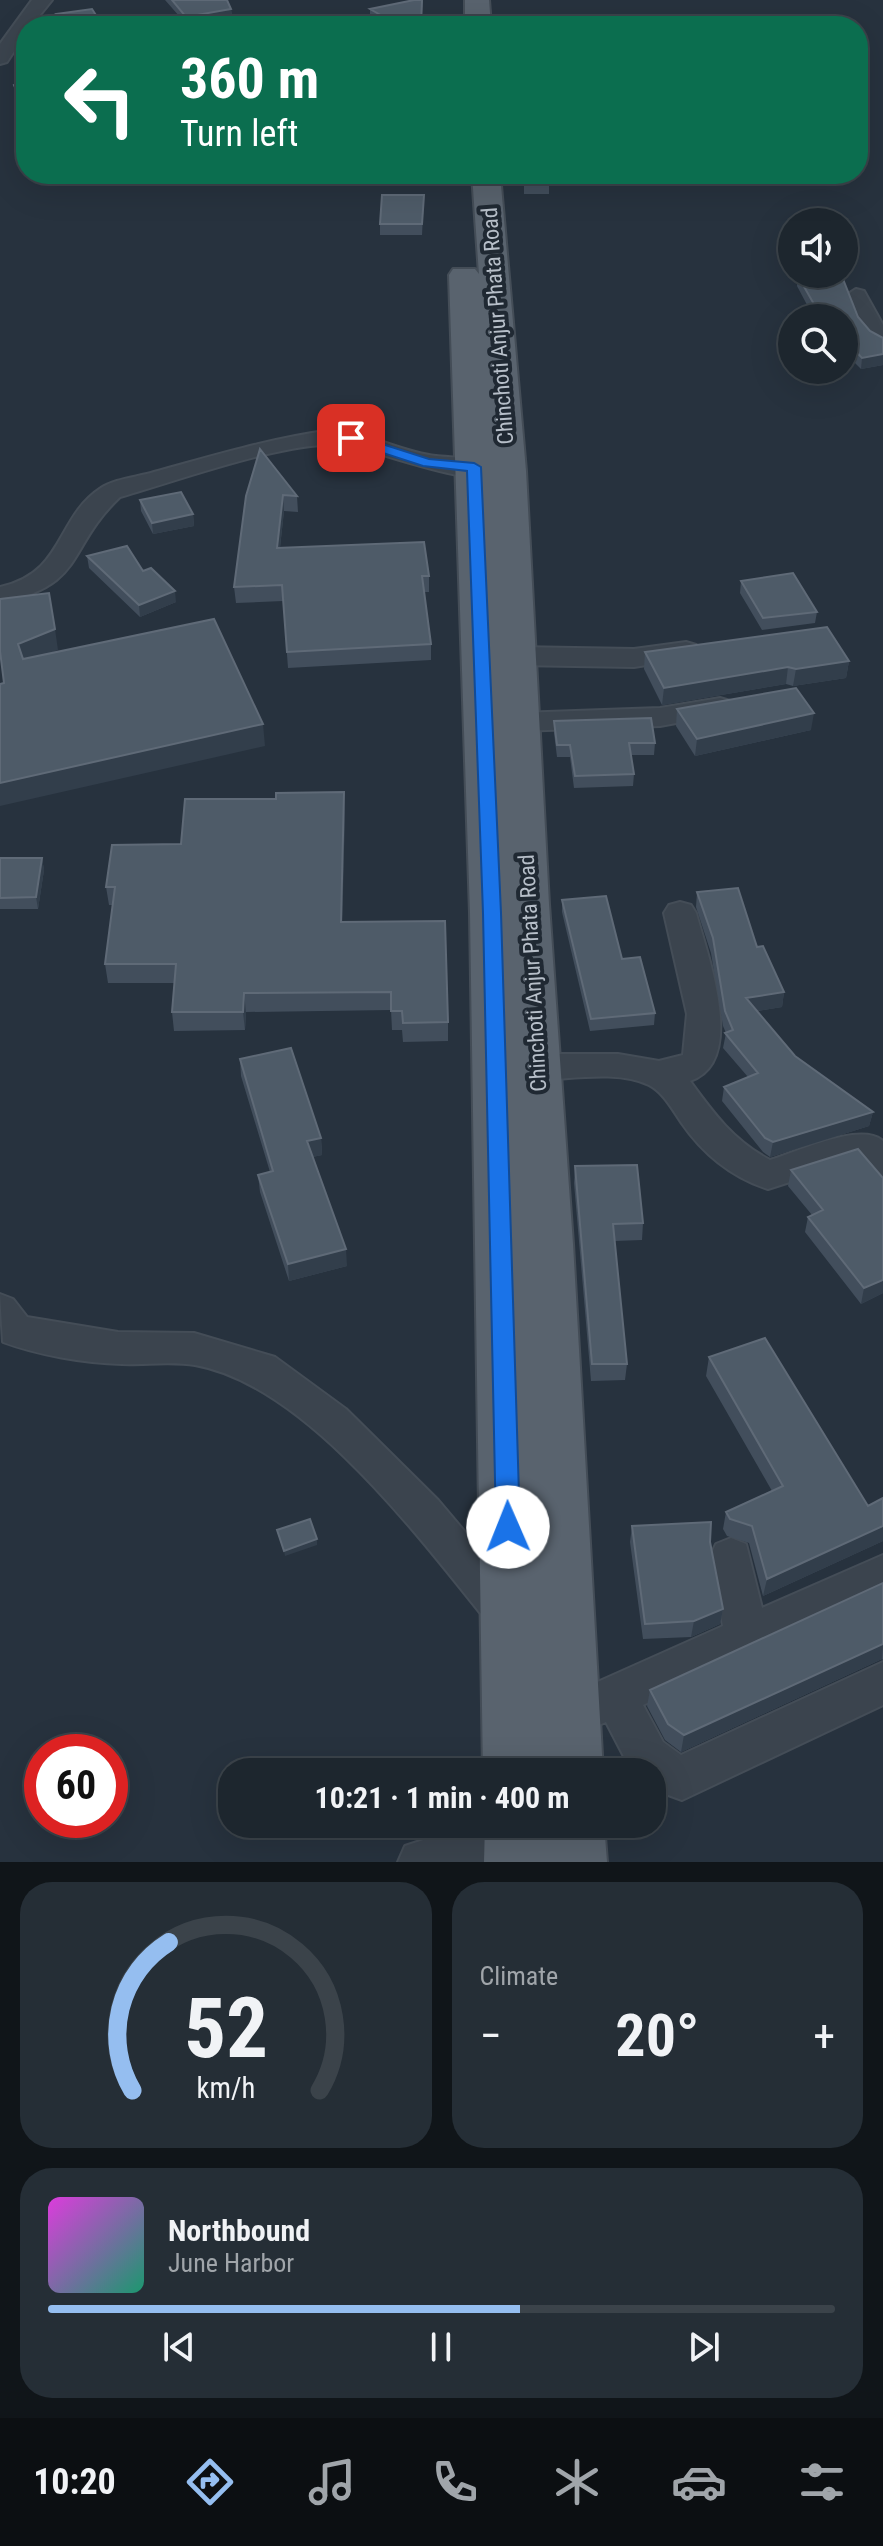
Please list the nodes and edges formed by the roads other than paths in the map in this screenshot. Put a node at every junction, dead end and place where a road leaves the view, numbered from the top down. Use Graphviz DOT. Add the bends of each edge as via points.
graph roads {
  1 [pos="43,0"];
  2 [pos="29,16"];
  3 [pos="16,34"];
  4 [pos="0,58"];
  5 [pos="460,184"];
  6 [pos="486,184"];
  7 [pos="856,296"];
  8 [pos="883,340"];
  9 [pos="492,469"];
  10 [pos="0,595"];
  11 [pos="709,648"];
  12 [pos="516,656"];
  13 [pos="744,703"];
  14 [pos="519,722"];
  15 [pos="680,913"];
  16 [pos="538,1067"];
  17 [pos="660,1074"];
  18 [pos="883,1165"];
  19 [pos="0,1310"];
  20 [pos="731,1557"];
  21 [pos="883,1574"];
  22 [pos="511,1619"];
  23 [pos="746,1636"];
  24 [pos="883,1683"];
  25 [pos="617,1695"];
  26 [pos="548,1755"];
  27 [pos="516,1838"];
  28 [pos="574,1838"];
  29 [pos="421,1862"];
  30 [pos="491,1862"];
  31 [pos="516,1862"];
  32 [pos="575,1862"];
  1 -- 2 [label="street"];
  3 -- 4 [label="street"];
  5 -- 9 [label="main road, Chinchoti Anjur Phata Road"];
  6 -- 9 [label="main road, Chinchoti Anjur Phata Road"];
  7 -- 8 [label="street"];
  9 -- 10 [label="street" via="428,463 351,438 286,443 111,492 91,511 52,578"];
  9 -- 12 [label="main road, Chinchoti Anjur Phata Road"];
  9 -- 22 [label="main road, Chinchoti Anjur Phata Road" via="492,913"];
  11 -- 12 [label="street" via="634,658"];
  12 -- 14 [label="main road, Chinchoti Anjur Phata Road"];
  13 -- 14 [label="street" via="660,717"];
  14 -- 16 [label="main road, Chinchoti Anjur Phata Road"];
  15 -- 17 [label="street" via="705,1038 702,1056 693,1066"];
  16 -- 17 [label="street"];
  16 -- 26 [label="main road, Chinchoti Anjur Phata Road"];
  17 -- 18 [label="street" via="720,1147 768,1175 855,1147 867,1147"];
  19 -- 22 [label="street" via="16,1331 118,1348 194,1349 261,1369 332,1421 424,1513"];
  20 -- 23 [label="street"];
  21 -- 23 [label="street"];
  22 -- 26 [label="main road, Chinchoti Anjur Phata Road"];
  23 -- 25 [label="street"];
  24 -- 25 [label="street" via="682,1778 653,1766"];
  25 -- 26 [label="street"];
  27 -- 31 [label="main road"];
  28 -- 32 [label="main road"];
  29 -- 30 [label="street" via="452,1851 479,1853"];
}
